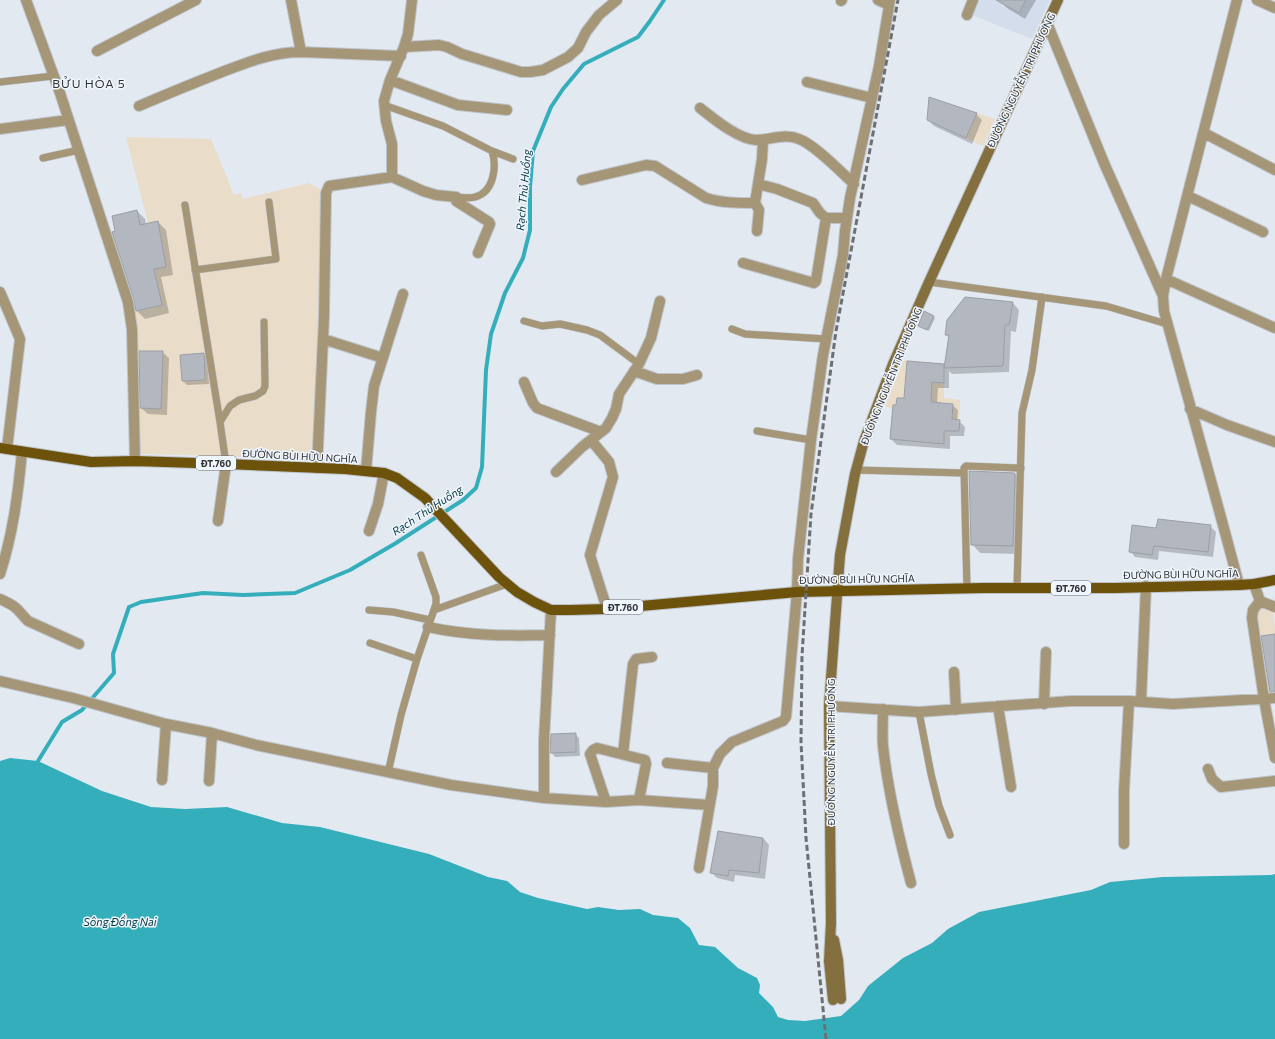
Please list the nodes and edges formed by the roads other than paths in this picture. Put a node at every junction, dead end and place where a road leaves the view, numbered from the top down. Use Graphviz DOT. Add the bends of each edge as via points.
graph roads {
  1 [pos="26,0"];
  2 [pos="196,0"];
  3 [pos="291,0"];
  4 [pos="412,0"];
  5 [pos="617,0"];
  6 [pos="878,0"];
  7 [pos="973,0"];
  8 [pos="1058,0"];
  9 [pos="1237,0"];
  10 [pos="1257,0"];
  11 [pos="889,3"];
  12 [pos="1275,8"];
  13 [pos="967,15"];
  14 [pos="1047,23"];
  15 [pos="97,51"];
  16 [pos="301,52"];
  17 [pos="403,52"];
  18 [pos="53,76"];
  19 [pos="390,80"];
  20 [pos="0,82"];
  21 [pos="807,82"];
  22 [pos="872,98"];
  23 [pos="384,105"];
  24 [pos="139,106"];
  25 [pos="700,108"];
  26 [pos="507,110"];
  27 [pos="68,120"];
  28 [pos="0,129"];
  29 [pos="1204,133"];
  30 [pos="763,140"];
  31 [pos="79,150"];
  32 [pos="492,151"];
  33 [pos="43,158"];
  34 [pos="513,159"];
  35 [pos="1275,170"];
  36 [pos="392,177"];
  37 [pos="582,180"];
  38 [pos="758,184"];
  39 [pos="854,184"];
  40 [pos="1188,196"];
  41 [pos="456,197"];
  42 [pos="269,202"];
  43 [pos="755,203"];
  44 [pos="185,205"];
  45 [pos="826,218"];
  46 [pos="847,218"];
  47 [pos="757,231"];
  48 [pos="1263,232"];
  49 [pos="478,252"];
  50 [pos="743,263"];
  51 [pos="196,270"];
  52 [pos="1166,279"];
  53 [pos="929,282"];
  54 [pos="0,292"];
  55 [pos="403,294"];
  56 [pos="1163,296"];
  57 [pos="1042,297"];
  58 [pos="660,301"];
  59 [pos="3,305"];
  60 [pos="524,321"];
  61 [pos="264,322"];
  62 [pos="1167,324"];
  63 [pos="732,328"];
  64 [pos="1275,328"];
  65 [pos="323,339"];
  66 [pos="826,339"];
  67 [pos="382,358"];
  68 [pos="637,368"];
  69 [pos="697,375"];
  70 [pos="524,382"];
  71 [pos="1190,409"];
  72 [pos="220,422"];
  73 [pos="757,431"];
  74 [pos="601,432"];
  75 [pos="591,440"];
  76 [pos="812,440"];
  77 [pos="1275,442"];
  78 [pos="3,449"];
  79 [pos="22,452"];
  80 [pos="135,461"];
  81 [pos="226,464"];
  82 [pos="317,468"];
  83 [pos="1021,468"];
  84 [pos="856,470"];
  85 [pos="366,471"];
  86 [pos="556,472"];
  87 [pos="384,473"];
  88 [pos="964,473"];
  89 [pos="218,521"];
  90 [pos="369,531"];
  91 [pos="421,555"];
  92 [pos="0,574"];
  93 [pos="1275,580"];
  94 [pos="507,584"];
  95 [pos="1254,584"];
  96 [pos="1239,585"];
  97 [pos="1146,586"];
  98 [pos="967,588"];
  99 [pos="1017,588"];
  100 [pos="837,591"];
  101 [pos="797,592"];
  102 [pos="0,599"];
  103 [pos="1260,601"];
  104 [pos="1275,607"];
  105 [pos="607,609"];
  106 [pos="369,610"];
  107 [pos="434,610"];
  108 [pos="552,610"];
  109 [pos="429,623"];
  110 [pos="550,635"];
  111 [pos="370,643"];
  112 [pos="79,644"];
  113 [pos="1046,652"];
  114 [pos="652,657"];
  115 [pos="416,659"];
  116 [pos="954,672"];
  117 [pos="0,681"];
  118 [pos="1264,698"];
  119 [pos="1275,698"];
  120 [pos="1129,701"];
  121 [pos="1141,702"];
  122 [pos="1044,704"];
  123 [pos="829,706"];
  124 [pos="998,706"];
  125 [pos="883,709"];
  126 [pos="956,710"];
  127 [pos="919,712"];
  128 [pos="166,724"];
  129 [pos="212,733"];
  130 [pos="623,754"];
  131 [pos="1275,758"];
  132 [pos="667,763"];
  133 [pos="713,768"];
  134 [pos="1208,768"];
  135 [pos="388,773"];
  136 [pos="162,780"];
  137 [pos="1275,781"];
  138 [pos="209,782"];
  139 [pos="1011,788"];
  140 [pos="544,798"];
  141 [pos="639,800"];
  142 [pos="606,802"];
  143 [pos="709,805"];
  144 [pos="950,834"];
  145 [pos="1124,844"];
  146 [pos="699,868"];
  147 [pos="911,883"];
  148 [pos="837,999"];
  1 -- 18 [label="street"];
  2 -- 15 [label="street"];
  3 -- 16 [label="street"];
  4 -- 17 [label="street"];
  5 -- 17 [label="street" via="599,15 578,48 543,70 521,72 507,69 438,45"];
  6 -- 11 [label="street"];
  7 -- 13 [label="street"];
  8 -- 14 [label="main road, ĐƯỜNG NGUYỄN TRI PHƯƠNG"];
  9 -- 29 [label="street"];
  10 -- 12 [label="street"];
  11 -- 22 [label="street"];
  14 -- 53 [label="main road, ĐƯỜNG NGUYỄN TRI PHƯƠNG"];
  14 -- 56 [label="street" via="1104,163"];
  16 -- 17 [label="street"];
  16 -- 24 [label="street" via="286,52 253,60"];
  17 -- 19 [label="street"];
  18 -- 20 [label="lane"];
  18 -- 27 [label="street"];
  19 -- 23 [label="street"];
  19 -- 26 [label="street" via="458,105"];
  21 -- 22 [label="street"];
  22 -- 39 [label="street"];
  23 -- 32 [label="lane" via="444,126"];
  23 -- 36 [label="street" via="392,144"];
  25 -- 30 [label="street" via="730,131 753,140"];
  27 -- 28 [label="street"];
  27 -- 31 [label="street"];
  29 -- 35 [label="street"];
  29 -- 40 [label="street"];
  30 -- 38 [label="street"];
  30 -- 39 [label="street" via="794,137 805,142"];
  31 -- 33 [label="lane"];
  31 -- 80 [label="street" via="128,302 134,385"];
  32 -- 34 [label="lane"];
  32 -- 41 [label="lane" via="495,166 486,190 476,197"];
  36 -- 41 [label="street" via="423,191"];
  36 -- 65 [label="street" via="329,186 327,189"];
  37 -- 43 [label="street" via="650,165 706,198 731,203"];
  38 -- 43 [label="street"];
  38 -- 45 [label="street" via="813,203"];
  39 -- 46 [label="street"];
  40 -- 48 [label="street"];
  40 -- 52 [label="street"];
  41 -- 49 [label="street" via="456,201 490,224"];
  42 -- 51 [label="lane" via="276,258"];
  43 -- 47 [label="street" via="759,210"];
  44 -- 51 [label="lane"];
  45 -- 46 [label="street"];
  45 -- 50 [label="street" via="814,283"];
  46 -- 66 [label="street"];
  51 -- 72 [label="lane"];
  52 -- 56 [label="street"];
  52 -- 64 [label="street"];
  53 -- 57 [label="lane"];
  53 -- 84 [label="main road, ĐƯỜNG NGUYỄN TRI PHƯƠNG" via="864,441"];
  54 -- 59 [label="street"];
  55 -- 67 [label="street"];
  56 -- 62 [label="street"];
  57 -- 62 [label="lane" via="1106,306"];
  57 -- 83 [label="lane" via="1032,370 1022,413"];
  58 -- 68 [label="street" via="651,338"];
  59 -- 78 [label="street" via="20,339"];
  60 -- 68 [label="lane" via="542,326 560,324 600,335"];
  61 -- 72 [label="lane" via="263,392 230,406"];
  62 -- 71 [label="street"];
  63 -- 66 [label="lane" via="745,334"];
  65 -- 67 [label="street"];
  65 -- 82 [label="street"];
  66 -- 76 [label="street"];
  67 -- 85 [label="street" via="374,386"];
  68 -- 69 [label="street" via="657,379 683,379"];
  68 -- 74 [label="street" via="619,394 612,418"];
  70 -- 74 [label="street" via="537,408"];
  71 -- 77 [label="street"];
  71 -- 96 [label="street" via="1200,436"];
  72 -- 81 [label="lane"];
  73 -- 76 [label="lane"];
  74 -- 75 [label="street"];
  75 -- 86 [label="street"];
  75 -- 105 [label="street" via="609,462 613,477 590,555"];
  76 -- 101 [label="street" via="798,559"];
  78 -- 79 [label="main road, ĐƯỜNG BÙI HỮU NGHĨA / ĐT.760"];
  79 -- 80 [label="main road, ĐƯỜNG BÙI HỮU NGHĨA / ĐT.760" via="90,462"];
  79 -- 92 [label="street" via="16,510"];
  80 -- 81 [label="main road, ĐƯỜNG BÙI HỮU NGHĨA / ĐT.760"];
  81 -- 82 [label="main road, ĐƯỜNG BÙI HỮU NGHĨA / ĐT.760"];
  81 -- 89 [label="street"];
  82 -- 85 [label="main road, ĐƯỜNG BÙI HỮU NGHĨA / ĐT.760"];
  83 -- 88 [label="lane" via="966,466"];
  83 -- 99 [label="lane"];
  84 -- 88 [label="lane"];
  84 -- 100 [label="main road, ĐƯỜNG NGUYỄN TRI PHƯƠNG" via="840,555"];
  85 -- 87 [label="main road, ĐƯỜNG BÙI HỮU NGHĨA / ĐT.760"];
  87 -- 90 [label="street"];
  87 -- 94 [label="main road, ĐƯỜNG BÙI HỮU NGHĨA / ĐT.760" via="425,498"];
  88 -- 98 [label="lane"];
  91 -- 107 [label="lane" via="436,597"];
  93 -- 95 [label="main road, ĐƯỜNG BÙI HỮU NGHĨA / ĐT.760"];
  94 -- 107 [label="lane"];
  94 -- 108 [label="main road, ĐƯỜNG BÙI HỮU NGHĨA / ĐT.760" via="534,602"];
  95 -- 96 [label="main road, ĐƯỜNG BÙI HỮU NGHĨA / ĐT.760"];
  95 -- 103 [label="street"];
  96 -- 97 [label="main road, ĐƯỜNG BÙI HỮU NGHĨA / ĐT.760"];
  97 -- 99 [label="main road, ĐƯỜNG BÙI HỮU NGHĨA / ĐT.760"];
  97 -- 121 [label="street"];
  98 -- 99 [label="main road, ĐƯỜNG BÙI HỮU NGHĨA / ĐT.760"];
  98 -- 100 [label="main road, ĐƯỜNG BÙI HỮU NGHĨA / ĐT.760"];
  100 -- 101 [label="main road, ĐƯỜNG BÙI HỮU NGHĨA / ĐT.760"];
  100 -- 123 [label="main road, ĐƯỜNG NGUYỄN TRI PHƯƠNG"];
  101 -- 105 [label="main road, ĐƯỜNG BÙI HỮU NGHĨA / ĐT.760"];
  101 -- 133 [label="street" via="786,717 783,721 732,742 720,754"];
  102 -- 112 [label="street" via="11,604 28,621"];
  103 -- 104 [label="street"];
  103 -- 118 [label="street" via="1253,610 1252,618"];
  105 -- 108 [label="main road, ĐƯỜNG BÙI HỮU NGHĨA / ĐT.760"];
  106 -- 109 [label="lane" via="393,612"];
  107 -- 109 [label="lane"];
  108 -- 110 [label="street"];
  109 -- 110 [label="street" via="450,632 496,636"];
  109 -- 115 [label="lane"];
  110 -- 140 [label="street" via="544,740"];
  111 -- 115 [label="lane"];
  113 -- 122 [label="street"];
  114 -- 130 [label="street" via="636,659 633,664"];
  115 -- 135 [label="lane"];
  116 -- 126 [label="street"];
  117 -- 128 [label="street"];
  118 -- 119 [label="street"];
  118 -- 121 [label="street" via="1173,704"];
  118 -- 131 [label="street"];
  120 -- 121 [label="street"];
  120 -- 122 [label="street" via="1071,701"];
  120 -- 145 [label="street"];
  122 -- 124 [label="street"];
  123 -- 125 [label="street"];
  123 -- 148 [label="main road, ĐƯỜNG NGUYỄN TRI PHƯƠNG" via="831,923 838,960"];
  124 -- 126 [label="street"];
  124 -- 139 [label="street"];
  125 -- 127 [label="street"];
  125 -- 147 [label="street" via="883,744 887,778 897,831"];
  126 -- 127 [label="street"];
  127 -- 144 [label="lane" via="939,806"];
  128 -- 129 [label="street"];
  128 -- 136 [label="street"];
  129 -- 135 [label="street"];
  129 -- 138 [label="street"];
  130 -- 141 [label="street" via="645,760"];
  130 -- 142 [label="street" via="597,748 590,754"];
  132 -- 133 [label="street"];
  133 -- 143 [label="street"];
  134 -- 137 [label="street" via="1212,779 1221,787"];
  135 -- 140 [label="street"];
  140 -- 142 [label="street"];
  141 -- 142 [label="street"];
  141 -- 143 [label="street"];
  143 -- 146 [label="street"];
}
